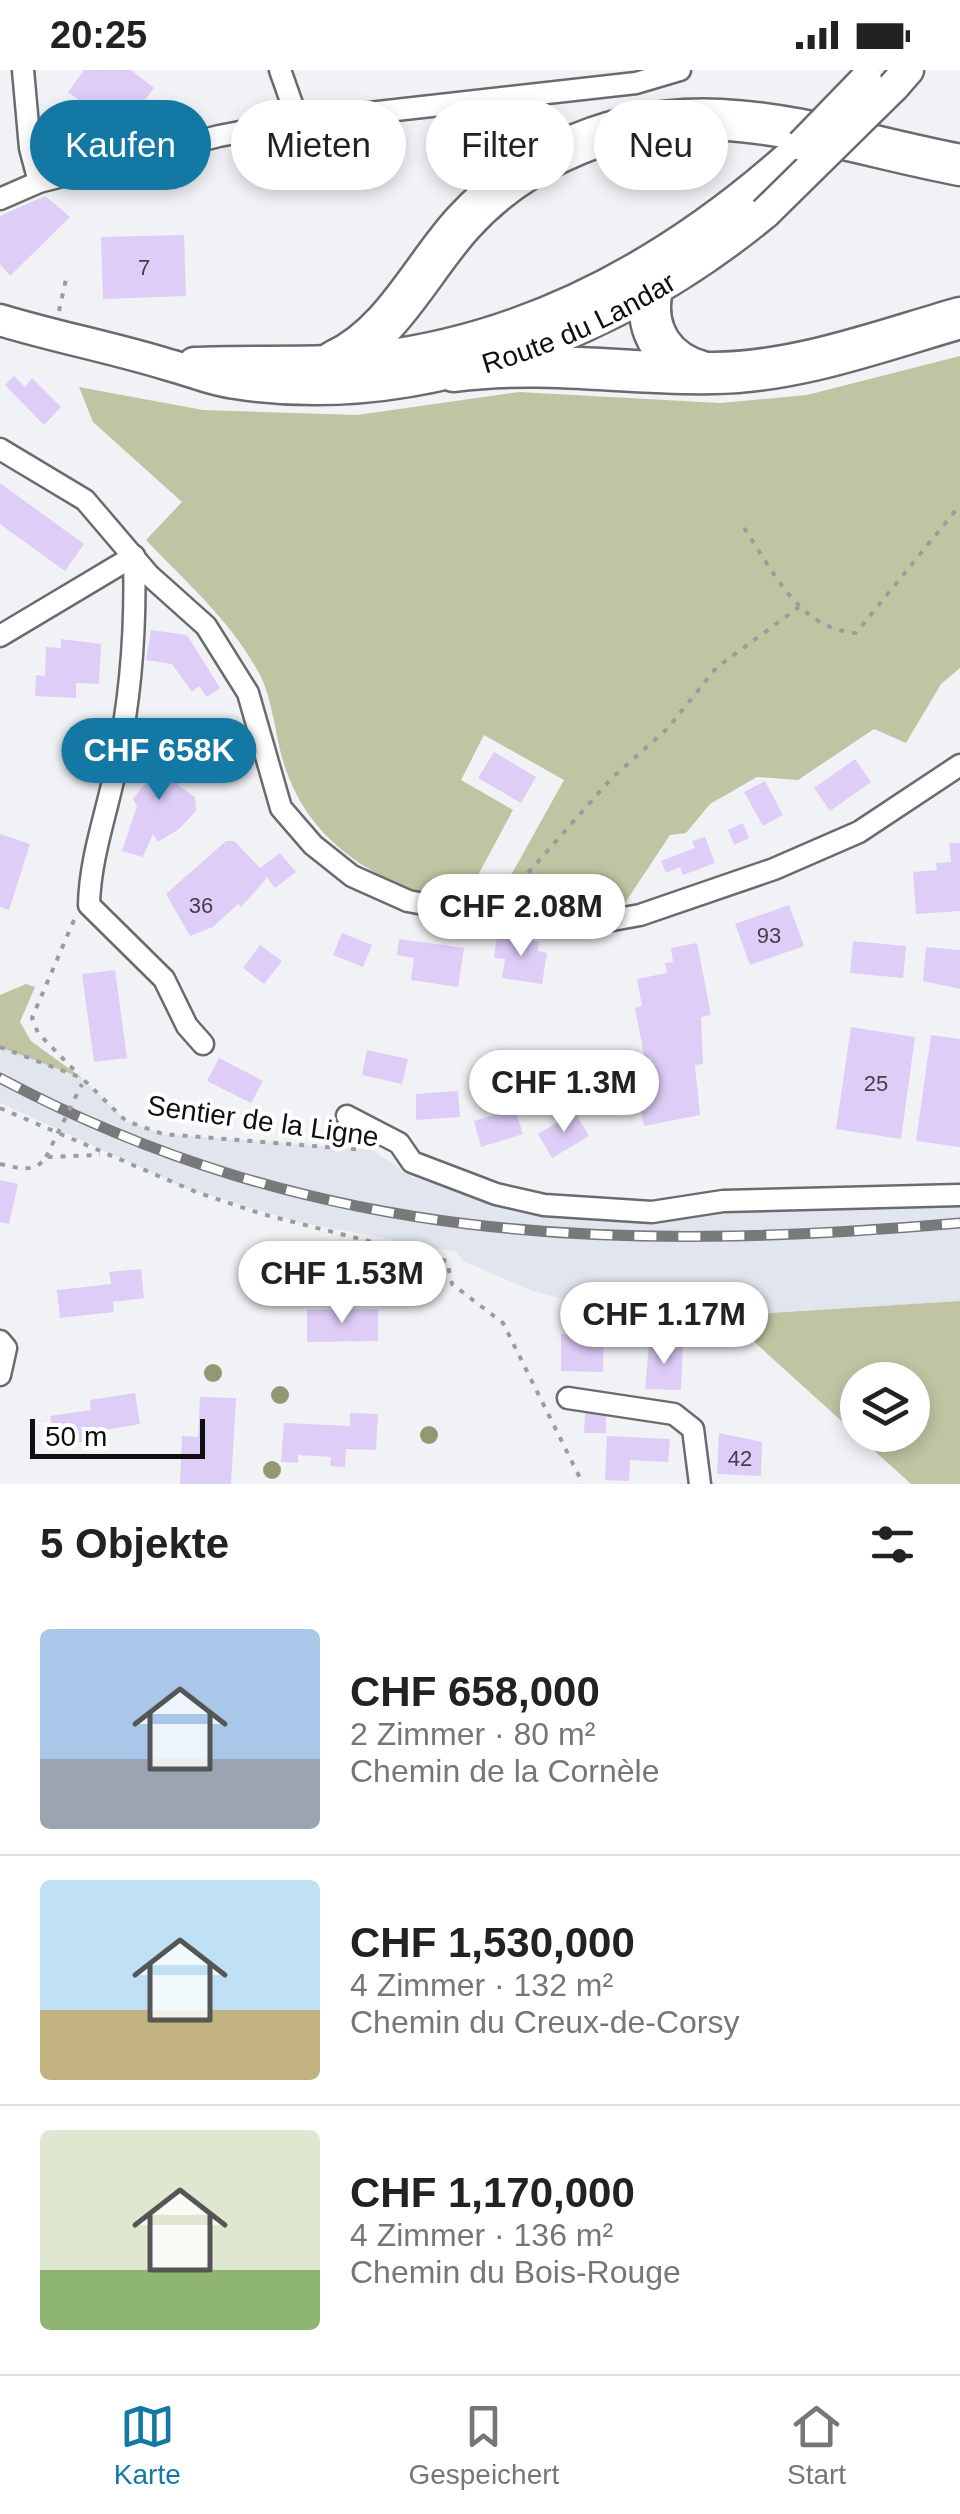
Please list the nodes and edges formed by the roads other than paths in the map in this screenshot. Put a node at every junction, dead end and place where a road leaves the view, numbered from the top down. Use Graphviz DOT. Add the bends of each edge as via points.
graph roads {
  1 [pos="23,70"];
  2 [pos="280,70"];
  3 [pos="680,70"];
  4 [pos="885,76"];
  5 [pos="291,100"];
  6 [pos="406,108"];
  7 [pos="30,148"];
  8 [pos="960,165"];
  9 [pos="30,186"];
  10 [pos="0,199"];
  11 [pos="734,206"];
  12 [pos="650,308"];
  13 [pos="960,318"];
  14 [pos="0,320"];
  15 [pos="336,361"];
  16 [pos="170,365"];
  17 [pos="454,370"];
  18 [pos="716,373"];
  19 [pos="0,449"];
  20 [pos="134,556"];
  21 [pos="0,636"];
  22 [pos="960,765"];
  23 [pos="204,1044"];
  24 [pos="347,1116"];
  25 [pos="960,1194"];
  26 [pos="0,1341"];
  27 [pos="0,1375"];
  28 [pos="568,1398"];
  29 [pos="700,1484"];
  1 -- 7 [label="street"];
  2 -- 5 [label="street"];
  3 -- 6 [label="street" via="636,83"];
  4 -- 11 [label="main road, Route du Landar, bridge"];
  4 -- 12 [label="main road, Route du Landar, bridge" via="764,213"];
  8 -- 15 [label="highway" via="724,117 665,119 610,132 535,164 499,190 466,220 373,336"];
  9 -- 10 [label="street"];
  11 -- 12 [label="main road" via="667,266"];
  11 -- 15 [label="main road, Route du Landar" via="646,266 550,312 448,344"];
  12 -- 17 [label="main road, Route du Landar"];
  12 -- 18 [label="highway" via="667,354 698,372"];
  13 -- 18 [label="highway" via="804,362"];
  14 -- 16 [label="main road, Route du Landar"];
  15 -- 16 [label="main road, Route du Landar"];
  16 -- 17 [label="main road, Route du Landar" via="232,383 297,388"];
  17 -- 18 [label="highway" via="536,364"];
  19 -- 20 [label="street" via="86,500"];
  20 -- 21 [label="street"];
  20 -- 22 [label="street" via="206,626 248,693 281,808 352,876 408,901 537,925 640,915 859,832"];
  20 -- 23 [label="street" via="135,612 118,759 89,905 164,979 187,1026"];
  24 -- 25 [label="street" via="398,1142 412,1162 496,1194 544,1204 652,1212 722,1201"];
  26 -- 27 [label="street" via="6,1348"];
  28 -- 29 [label="street" via="674,1414 692,1429"];
}
